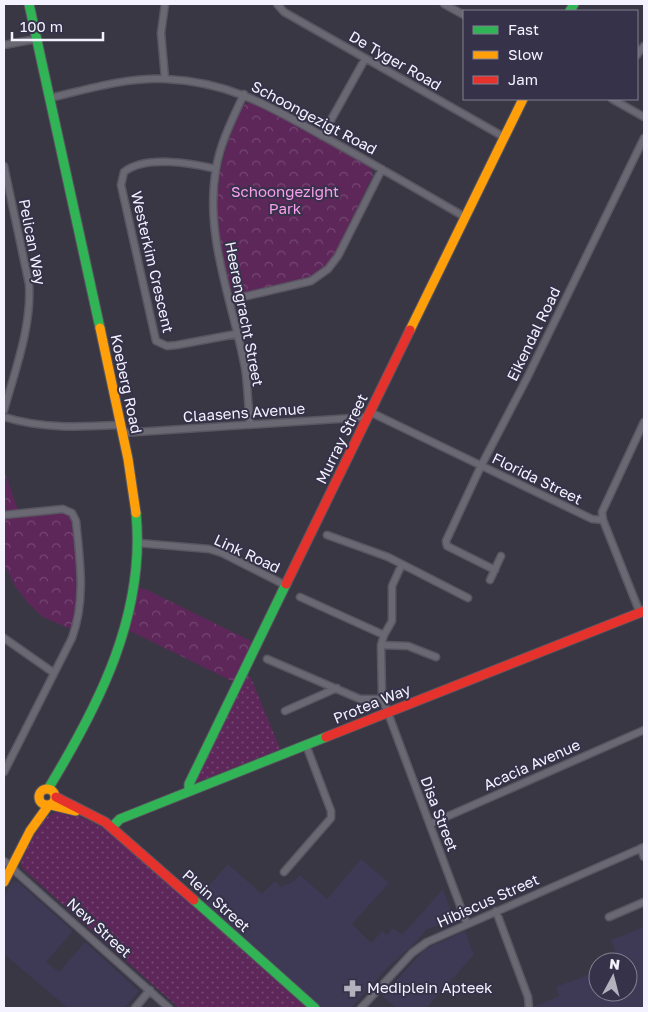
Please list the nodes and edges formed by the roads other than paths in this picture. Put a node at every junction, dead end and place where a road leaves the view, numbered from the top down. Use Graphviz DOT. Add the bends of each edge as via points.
graph roads {
  1 [pos="29,4"];
  2 [pos="165,4"];
  3 [pos="277,4"];
  4 [pos="444,4"];
  5 [pos="463,14"];
  6 [pos="36,39"];
  7 [pos="4,45"];
  8 [pos="365,59"];
  9 [pos="165,78"];
  10 [pos="244,94"];
  11 [pos="50,98"];
  12 [pos="522,100"];
  13 [pos="615,100"];
  14 [pos="644,117"];
  15 [pos="322,136"];
  16 [pos="504,137"];
  17 [pos="644,138"];
  18 [pos="4,166"];
  19 [pos="216,169"];
  20 [pos="382,169"];
  21 [pos="5,179"];
  22 [pos="465,217"];
  23 [pos="230,300"];
  24 [pos="236,334"];
  25 [pos="4,410"];
  26 [pos="369,414"];
  27 [pos="4,417"];
  28 [pos="250,425"];
  29 [pos="644,426"];
  30 [pos="121,429"];
  31 [pos="481,466"];
  32 [pos="4,515"];
  33 [pos="603,520"];
  34 [pos="327,535"];
  35 [pos="138,542"];
  36 [pos="501,556"];
  37 [pos="402,564"];
  38 [pos="495,570"];
  39 [pos="490,580"];
  40 [pos="285,586"];
  41 [pos="300,597"];
  42 [pos="468,598"];
  43 [pos="642,612"];
  44 [pos="384,635"];
  45 [pos="4,638"];
  46 [pos="381,645"];
  47 [pos="436,657"];
  48 [pos="267,659"];
  49 [pos="54,673"];
  50 [pos="337,688"];
  51 [pos="382,699"];
  52 [pos="285,711"];
  53 [pos="388,712"];
  54 [pos="644,730"];
  55 [pos="306,745"];
  56 [pos="4,772"];
  57 [pos="189,791"];
  58 [pos="53,793"];
  59 [pos="46,804"];
  60 [pos="97,818"];
  61 [pos="430,824"];
  62 [pos="112,827"];
  63 [pos="642,847"];
  64 [pos="644,857"];
  65 [pos="8,864"];
  66 [pos="284,872"];
  67 [pos="4,882"];
  68 [pos="644,902"];
  69 [pos="496,911"];
  70 [pos="609,917"];
  71 [pos="467,924"];
  72 [pos="150,990"];
  73 [pos="134,1008"];
  74 [pos="169,1008"];
  75 [pos="315,1008"];
  76 [pos="361,1008"];
  77 [pos="529,1008"];
  1 -- 6 [label="street, Koeberg Road"];
  2 -- 9 [label="street" via="161,34"];
  3 -- 8 [label="street, De Tyger Road" via="284,12"];
  4 -- 5 [label="street"];
  6 -- 7 [label="street"];
  6 -- 11 [label="street, Koeberg Road"];
  8 -- 15 [label="street"];
  8 -- 16 [label="street, De Tyger Road"];
  9 -- 10 [label="street, Schoongezigt Road"];
  9 -- 11 [label="street, Schoongezigt Road" via="103,86"];
  10 -- 15 [label="street, Schoongezigt Road"];
  10 -- 19 [label="street, Heerengracht Street"];
  11 -- 30 [label="street, Koeberg Road"];
  12 -- 16 [label="street, Murray Street"];
  13 -- 14 [label="street"];
  15 -- 20 [label="street, Schoongezigt Road"];
  16 -- 22 [label="street, Murray Street"];
  17 -- 31 [label="street, Eikendal Road"];
  18 -- 21 [label="street, Pelican Way"];
  19 -- 23 [label="street, Heerengracht Street" via="214,228"];
  19 -- 24 [label="street, Westerkim Crescent" via="174,162 142,165 124,172 121,185 156,341 162,345 177,345"];
  20 -- 22 [label="street, Schoongezigt Road"];
  20 -- 23 [label="street" via="338,256 328,269 310,281"];
  21 -- 25 [label="street, Pelican Way" via="29,284 30,310"];
  22 -- 26 [label="street, Murray Street"];
  23 -- 24 [label="street, Heerengracht Street"];
  24 -- 28 [label="street, Heerengracht Street" via="245,368"];
  26 -- 28 [label="street, Claasens Avenue"];
  26 -- 31 [label="street, Florida Street"];
  26 -- 40 [label="street, Murray Street"];
  27 -- 30 [label="street, Claasens Avenue" via="43,426"];
  28 -- 30 [label="street, Claasens Avenue"];
  29 -- 33 [label="street" via="602,508"];
  30 -- 35 [label="street, Koeberg Road" via="136,507"];
  31 -- 33 [label="street, Florida Street" via="592,519"];
  31 -- 38 [label="street, Eikendal Road" via="446,541 447,546"];
  32 -- 49 [label="street" via="63,509 70,510 76,518 82,580 80,606 72,638"];
  33 -- 43 [label="street"];
  34 -- 37 [label="street"];
  35 -- 40 [label="street, Link Road" via="209,549"];
  35 -- 58 [label="street, Koeberg Road" via="135,583 124,633"];
  36 -- 38 [label="street"];
  37 -- 42 [label="street"];
  37 -- 44 [label="street" via="392,586 392,621"];
  38 -- 39 [label="street"];
  40 -- 57 [label="street, Murray Street" via="189,784"];
  41 -- 44 [label="street"];
  43 -- 53 [label="street, Protea Way"];
  44 -- 46 [label="street"];
  45 -- 49 [label="street"];
  46 -- 47 [label="street" via="408,646"];
  46 -- 51 [label="street"];
  48 -- 50 [label="street"];
  49 -- 56 [label="street"];
  50 -- 51 [label="street" via="360,699"];
  50 -- 52 [label="street"];
  51 -- 53 [label="street, Disa Street"];
  53 -- 55 [label="street, Protea Way"];
  53 -- 61 [label="street, Disa Street"];
  54 -- 61 [label="street, Acacia Avenue"];
  55 -- 57 [label="street, Protea Way"];
  55 -- 66 [label="street" via="331,818"];
  57 -- 62 [label="street, Protea Way" via="120,819"];
  58 -- 59 [label="street" via="54,802"];
  58 -- 59 [label="street" via="44,790 40,793"];
  58 -- 60 [label="street, Plein Street"];
  59 -- 60 [label="street, Plein Street"];
  59 -- 65 [label="street"];
  60 -- 62 [label="street, Plein Street"];
  61 -- 71 [label="street, Disa Street"];
  62 -- 75 [label="street, Plein Street"];
  63 -- 64 [label="street"];
  63 -- 69 [label="street, Hibiscus Street"];
  65 -- 67 [label="street"];
  65 -- 72 [label="street, New Street"];
  68 -- 70 [label="street"];
  69 -- 71 [label="street, Hibiscus Street"];
  69 -- 77 [label="street" via="529,1000"];
  71 -- 76 [label="street, Hibiscus Street" via="432,939 416,950"];
  72 -- 73 [label="street"];
  72 -- 74 [label="street, New Street"];
}
